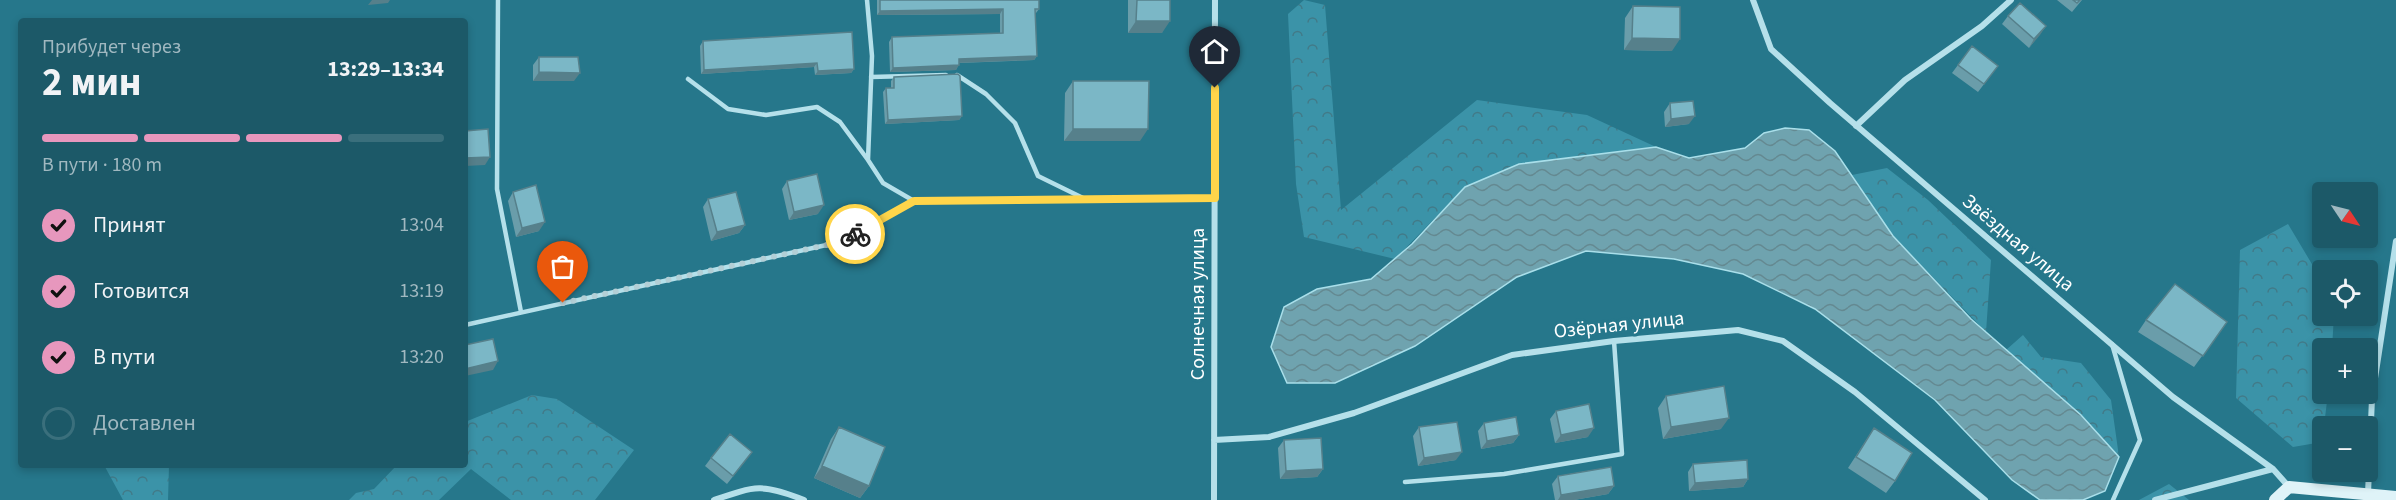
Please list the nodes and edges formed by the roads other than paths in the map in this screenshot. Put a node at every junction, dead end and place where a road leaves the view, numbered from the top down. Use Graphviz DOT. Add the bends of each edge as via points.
graph roads {
  1 [pos="498,0"];
  2 [pos="867,0"];
  3 [pos="1215,0"];
  4 [pos="1753,0"];
  5 [pos="2011,0"];
  6 [pos="871,77"];
  7 [pos="688,79"];
  8 [pos="1856,126"];
  9 [pos="868,160"];
  10 [pos="1215,198"];
  11 [pos="1085,199"];
  12 [pos="914,201"];
  13 [pos="2396,241"];
  14 [pos="521,312"];
  15 [pos="468,324"];
  16 [pos="1614,341"];
  17 [pos="2112,344"];
  18 [pos="1214,440"];
  19 [pos="2272,469"];
  20 [pos="1405,482"];
  21 [pos="2289,487"];
  22 [pos="2368,494"];
  23 [pos="2396,498"];
  24 [pos="714,500"];
  25 [pos="804,500"];
  26 [pos="1214,500"];
  27 [pos="1985,500"];
  28 [pos="2113,500"];
  29 [pos="2155,500"];
  30 [pos="2275,500"];
  1 -- 14 [label="lane" via="498,189"];
  2 -- 6 [label="lane"];
  3 -- 10 [label="street, Солнечная улица"];
  4 -- 8 [label="street, Звёздная улица" via="1771,49"];
  5 -- 8 [label="street" via="1982,26 1905,80"];
  6 -- 9 [label="lane"];
  6 -- 11 [label="lane" via="956,74 986,94 1015,123 1038,176"];
  7 -- 9 [label="lane" via="728,109 766,116 817,107 840,122"];
  8 -- 17 [label="street, Звёздная улица"];
  9 -- 12 [label="lane" via="883,183"];
  10 -- 11 [label="lane"];
  10 -- 18 [label="street, Солнечная улица"];
  11 -- 12 [label="lane"];
  12 -- 14 [label="lane" via="840,242"];
  13 -- 22 [label="street" via="2372,398"];
  14 -- 15 [label="lane"];
  16 -- 18 [label="street, Озёрная улица" via="1512,355 1354,413 1269,437"];
  16 -- 20 [label="lane" via="1622,454 1504,474"];
  16 -- 27 [label="street, Озёрная улица" via="1738,330 1783,341 1855,392"];
  17 -- 19 [label="street, Звёздная улица" via="2173,397"];
  17 -- 28 [label="lane" via="2139,440"];
  18 -- 26 [label="street, Солнечная улица"];
  19 -- 21 [label="street, Звёздная улица"];
  19 -- 29 [label="street"];
  21 -- 22 [label="main road"];
  21 -- 30 [label="main road"];
  22 -- 23 [label="main road"];
  24 -- 25 [label="street" via="753,487 783,491"];
}
